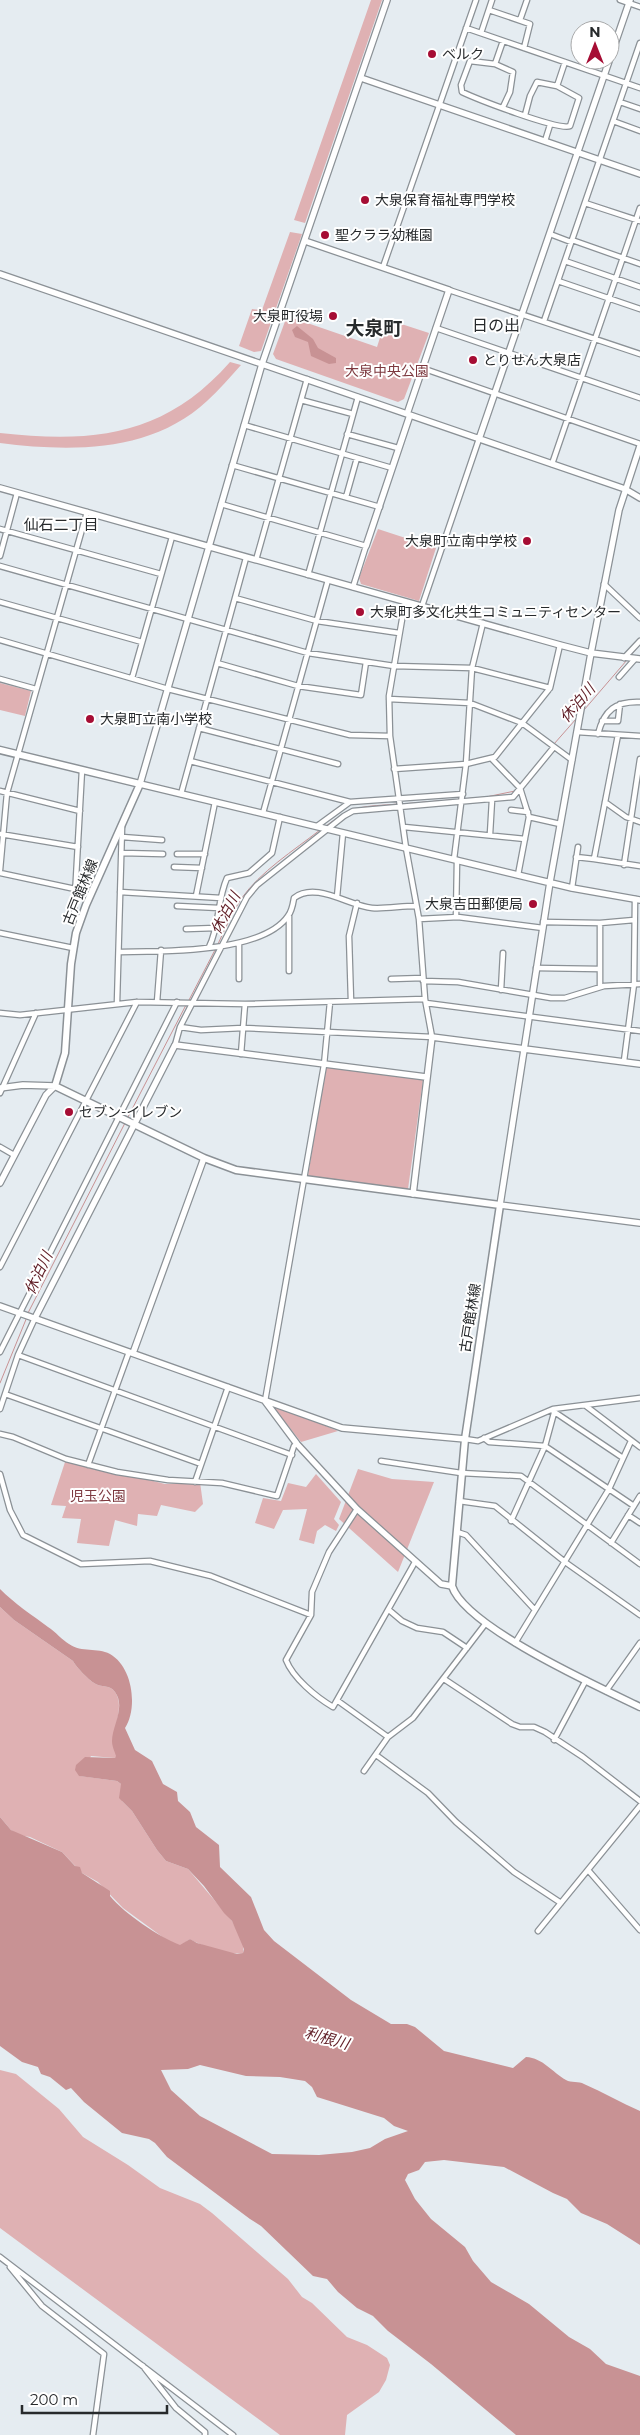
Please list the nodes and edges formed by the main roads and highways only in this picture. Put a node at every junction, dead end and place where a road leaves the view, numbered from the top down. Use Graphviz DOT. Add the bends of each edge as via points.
graph roads {
  1 [pos="0,750"];
  2 [pos="640,1707"];
  1 -- 2 [label="main road, 古戸館林線" via="140,784 80,920 73,948 65,1053 55,1086 204,1158 236,1170 500,1205 465,1439 452,1586 460,1599 486,1623 515,1643"];
}
